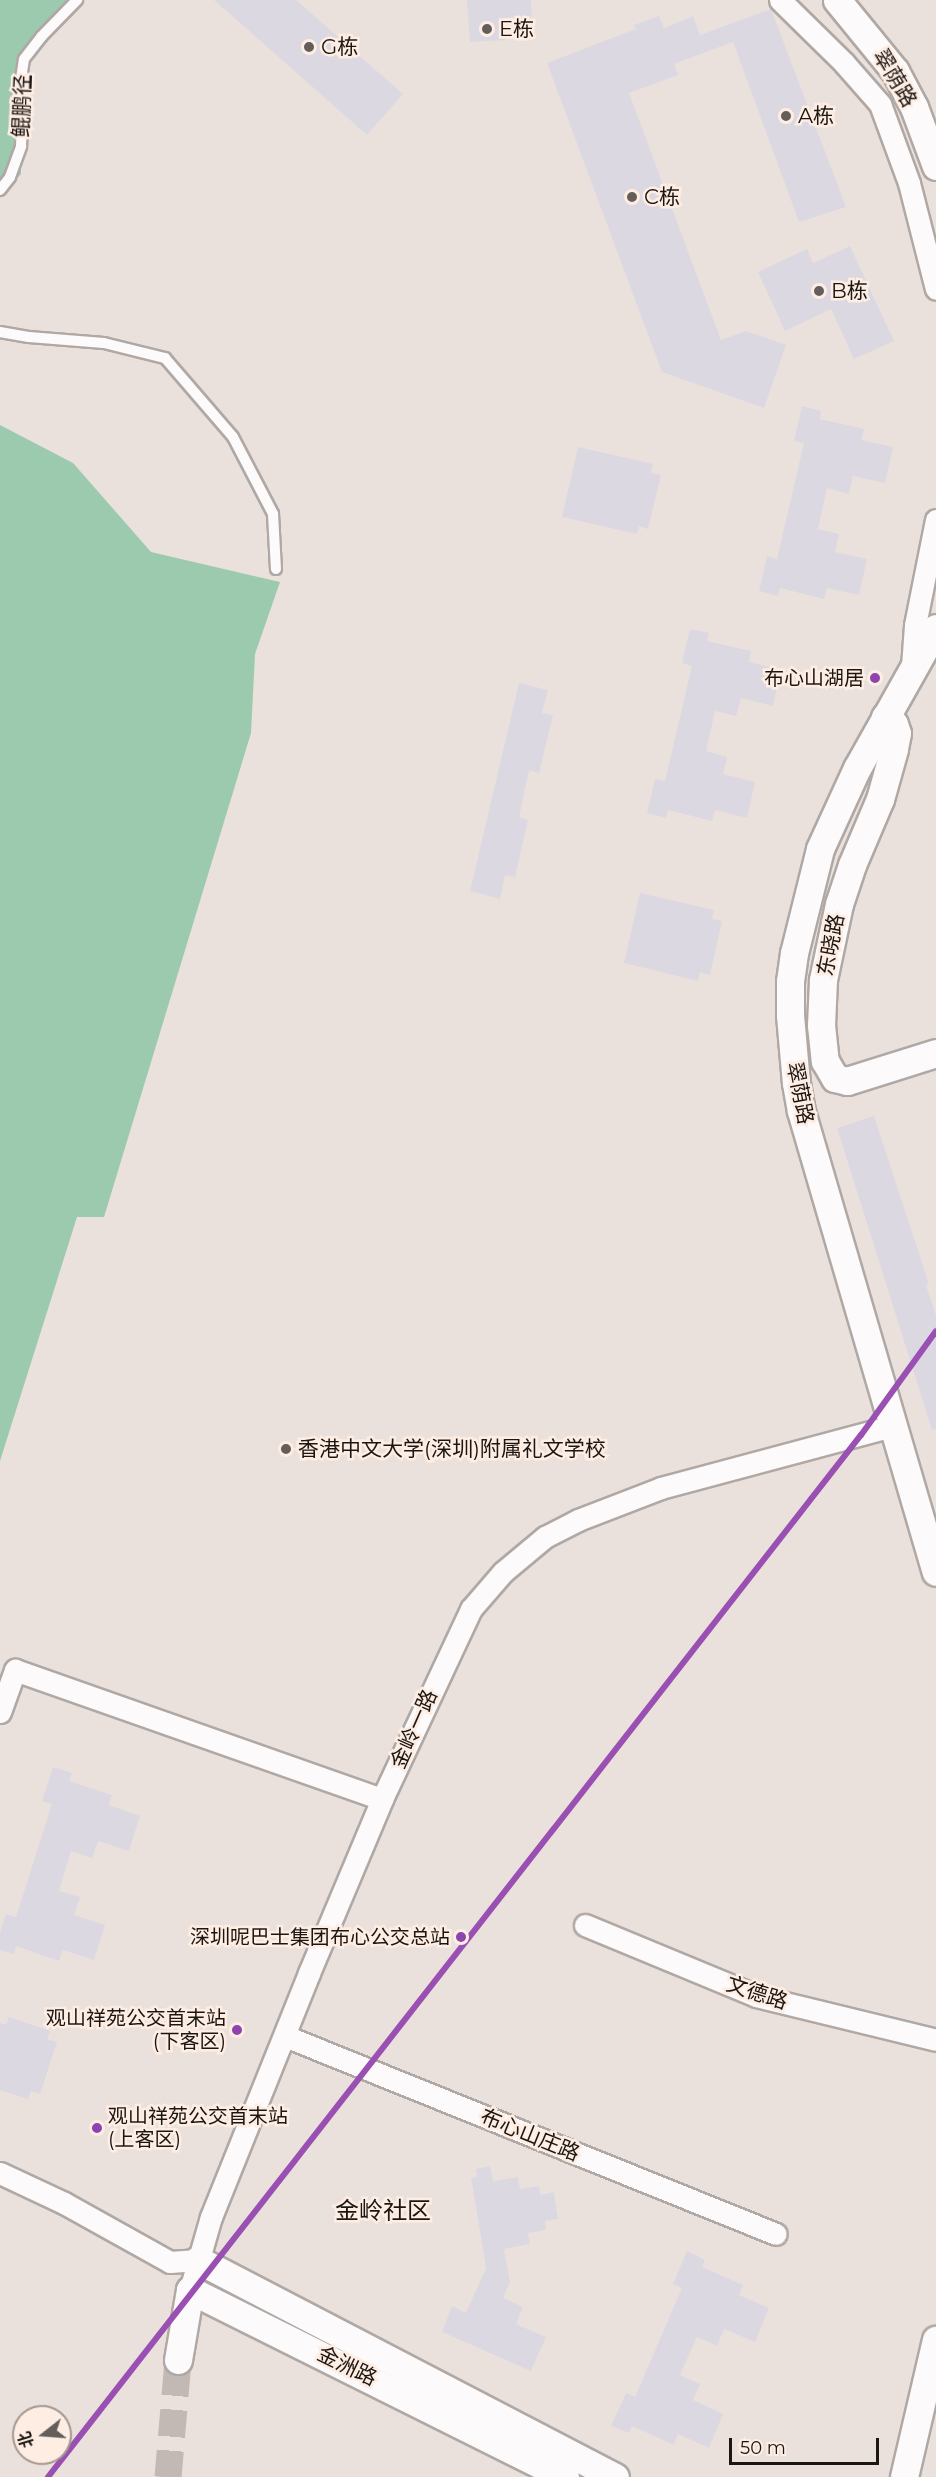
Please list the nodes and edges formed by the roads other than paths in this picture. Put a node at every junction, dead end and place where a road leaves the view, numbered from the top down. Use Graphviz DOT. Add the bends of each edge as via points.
graph roads {
  1 [pos="77,0"];
  2 [pos="780,0"];
  3 [pos="837,0"];
  4 [pos="936,166"];
  5 [pos="0,190"];
  6 [pos="936,289"];
  7 [pos="0,332"];
  8 [pos="936,520"];
  9 [pos="276,569"];
  10 [pos="936,628"];
  11 [pos="912,674"];
  12 [pos="885,717"];
  13 [pos="936,1053"];
  14 [pos="893,1426"];
  15 [pos="936,1572"];
  16 [pos="0,1712"];
  17 [pos="382,1799"];
  18 [pos="585,1925"];
  19 [pos="285,2036"];
  20 [pos="936,2040"];
  21 [pos="0,2173"];
  22 [pos="776,2234"];
  23 [pos="198,2260"];
  24 [pos="170,2262"];
  25 [pos="190,2289"];
  26 [pos="936,2340"];
  27 [pos="178,2360"];
  28 [pos="565,2477"];
  29 [pos="615,2477"];
  30 [pos="904,2477"];
  1 -- 5 [label="lane, 鲲鹏径" via="24,59 18,99 21,146 10,177"];
  2 -- 6 [label="street" via="880,104 909,183"];
  3 -- 4 [label="street, 翠荫路" via="895,71 914,107"];
  7 -- 9 [label="lane" via="104,343 165,358 233,437 263,494 273,514"];
  8 -- 11 [label="street" via="915,625"];
  10 -- 11 [label="street, 翠荫路"];
  11 -- 12 [label="street, 翠荫路"];
  12 -- 13 [label="street, 东晓路" via="897,733 894,749 880,799 842,894 823,980 821,1025 825,1062 835,1078 847,1081"];
  12 -- 14 [label="street, 翠荫路" via="820,849 794,953 790,1015 801,1111"];
  14 -- 15 [label="street, 翠荫路"];
  14 -- 17 [label="street, 金岭一路" via="661,1488 545,1537 503,1572 471,1609"];
  16 -- 17 [label="street" via="15,1670"];
  17 -- 19 [label="street, 金岭一路"];
  18 -- 20 [label="street, 文德路" via="756,1996"];
  19 -- 22 [label="street, 布心山庄路"];
  19 -- 23 [label="street, 金岭一路" via="211,2217"];
  21 -- 24 [label="street" via="64,2203"];
  23 -- 24 [label="street"];
  23 -- 25 [label="street, 金岭一路"];
  23 -- 29 [label="street, 金洲路"];
  24 -- 25 [label="street"];
  25 -- 27 [label="street"];
  25 -- 28 [label="street, 金洲路"];
  26 -- 30 [label="street"];
}
